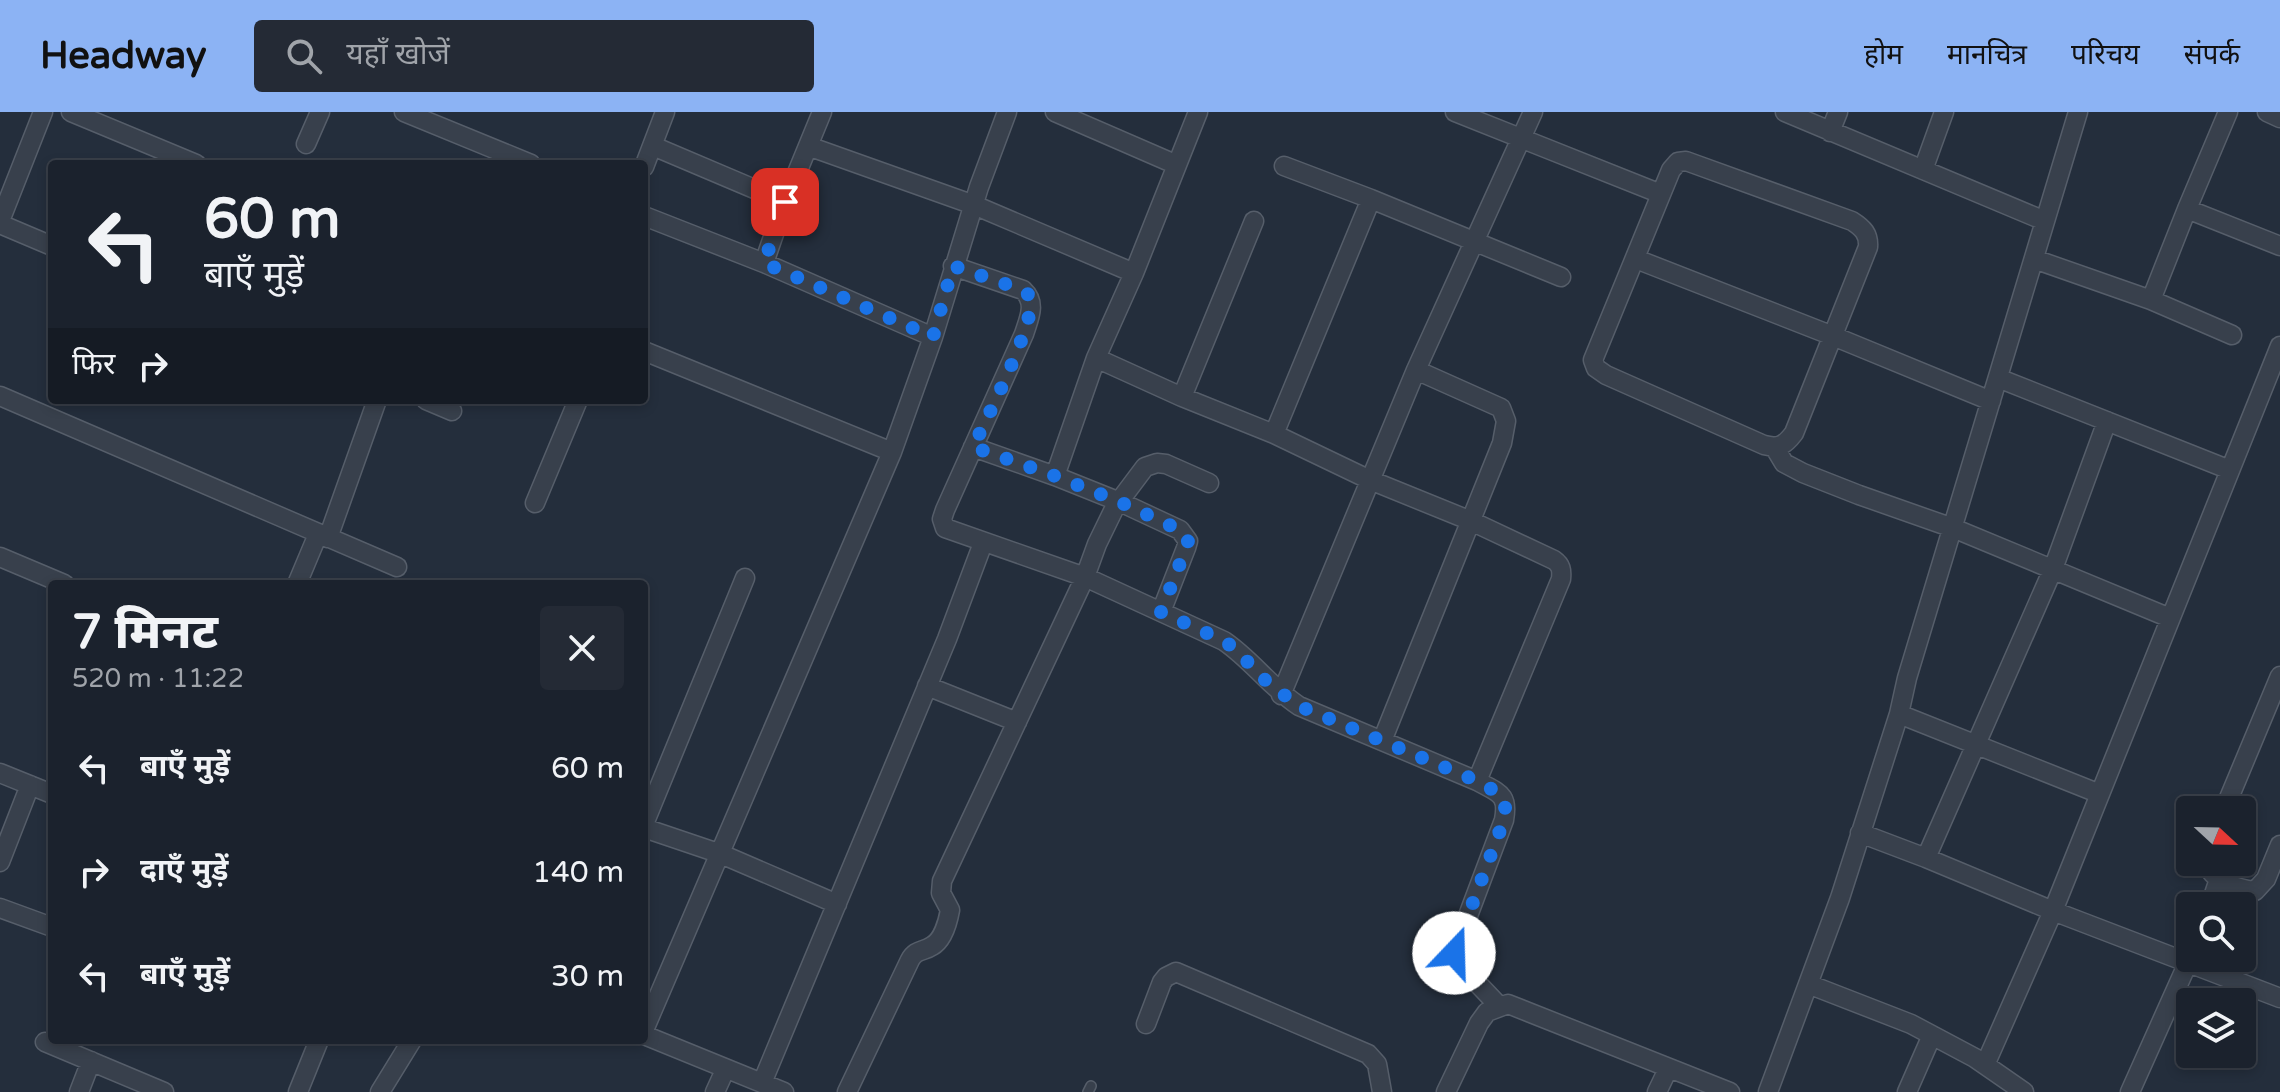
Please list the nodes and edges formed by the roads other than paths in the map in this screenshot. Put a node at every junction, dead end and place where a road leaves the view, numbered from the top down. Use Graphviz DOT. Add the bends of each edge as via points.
graph roads {
  1 [pos="43,112"];
  2 [pos="71,112"];
  3 [pos="320,112"];
  4 [pos="404,112"];
  5 [pos="665,112"];
  6 [pos="822,112"];
  7 [pos="1007,112"];
  8 [pos="1055,112"];
  9 [pos="1198,112"];
  10 [pos="1455,112"];
  11 [pos="1533,112"];
  12 [pos="1785,112"];
  13 [pos="1838,112"];
  14 [pos="1944,112"];
  15 [pos="2078,112"];
  16 [pos="2228,112"];
  17 [pos="2267,112"];
  18 [pos="2280,118"];
  19 [pos="1830,132"];
  20 [pos="1522,139"];
  21 [pos="306,144"];
  22 [pos="653,146"];
  23 [pos="808,146"];
  24 [pos="186,160"];
  25 [pos="521,160"];
  26 [pos="647,160"];
  27 [pos="1177,165"];
  28 [pos="1284,166"];
  29 [pos="1923,170"];
  30 [pos="1661,194"];
  31 [pos="1371,199"];
  32 [pos="785,202"];
  33 [pos="974,205"];
  34 [pos="2187,209"];
  35 [pos="648,218"];
  36 [pos="1254,221"];
  37 [pos="2045,221"];
  38 [pos="0,223"];
  39 [pos="1474,242"];
  40 [pos="48,244"];
  41 [pos="2280,246"];
  42 [pos="1636,259"];
  43 [pos="2034,259"];
  44 [pos="764,263"];
  45 [pos="953,266"];
  46 [pos="1134,273"];
  47 [pos="1561,277"];
  48 [pos="2151,300"];
  49 [pos="2232,335"];
  50 [pos="1833,336"];
  51 [pos="933,337"];
  52 [pos="2280,346"];
  53 [pos="648,353"];
  54 [pos="1096,358"];
  55 [pos="1416,370"];
  56 [pos="1998,378"];
  57 [pos="0,396"];
  58 [pos="1182,397"];
  59 [pos="1991,401"];
  60 [pos="375,404"];
  61 [pos="435,404"];
  62 [pos="576,404"];
  63 [pos="452,411"];
  64 [pos="2107,421"];
  65 [pos="1274,434"];
  66 [pos="973,447"];
  67 [pos="1775,448"];
  68 [pos="892,452"];
  69 [pos="2230,470"];
  70 [pos="1055,476"];
  71 [pos="1370,480"];
  72 [pos="1209,483"];
  73 [pos="1120,502"];
  74 [pos="535,503"];
  75 [pos="1471,521"];
  76 [pos="1953,528"];
  77 [pos="323,536"];
  78 [pos="983,543"];
  79 [pos="0,557"];
  80 [pos="397,567"];
  81 [pos="2053,569"];
  82 [pos="1085,577"];
  83 [pos="745,578"];
  84 [pos="55,580"];
  85 [pos="299,580"];
  86 [pos="1161,612"];
  87 [pos="2170,618"];
  88 [pos="2280,676"];
  89 [pos="927,686"];
  90 [pos="1281,695"];
  91 [pos="1899,714"];
  92 [pos="2272,721"];
  93 [pos="1017,722"];
  94 [pos="1382,741"];
  95 [pos="1976,744"];
  96 [pos="0,773"];
  97 [pos="1477,781"];
  98 [pos="30,785"];
  99 [pos="48,792"];
  100 [pos="2100,794"];
  101 [pos="2232,796"];
  102 [pos="648,813"];
  103 [pos="648,825"];
  104 [pos="1860,833"];
  105 [pos="2280,845"];
  106 [pos="721,854"];
  107 [pos="1926,858"];
  108 [pos="0,862"];
  109 [pos="2215,876"];
  110 [pos="2219,879"];
  111 [pos="2215,892"];
  112 [pos="837,904"];
  113 [pos="0,908"];
  114 [pos="2053,911"];
  115 [pos="48,926"];
  116 [pos="2176,955"];
  117 [pos="2185,972"];
  118 [pos="2218,972"];
  119 [pos="1808,984"];
  120 [pos="2280,998"];
  121 [pos="1499,1006"];
  122 [pos="648,1024"];
  123 [pos="1146,1024"];
  124 [pos="648,1035"];
  125 [pos="1932,1035"];
  126 [pos="45,1042"];
  127 [pos="48,1043"];
  128 [pos="50,1044"];
  129 [pos="317,1044"];
  130 [pos="410,1044"];
  131 [pos="91,1061"];
  132 [pos="1985,1065"];
  133 [pos="1668,1069"];
  134 [pos="725,1070"];
  135 [pos="762,1083"];
  136 [pos="79,1092"];
  137 [pos="164,1092"];
  138 [pos="298,1092"];
  139 [pos="380,1092"];
  140 [pos="715,1092"];
  141 [pos="784,1092"];
  142 [pos="847,1092"];
  143 [pos="1382,1092"];
  144 [pos="1446,1092"];
  145 [pos="1657,1092"];
  146 [pos="1730,1092"];
  147 [pos="1768,1092"];
  148 [pos="1907,1092"];
  149 [pos="2024,1092"];
  150 [pos="2130,1092"];
  1 -- 38 [label="street"];
  2 -- 24 [label="street"];
  3 -- 21 [label="street"];
  4 -- 25 [label="street"];
  5 -- 22 [label="street"];
  6 -- 23 [label="street"];
  7 -- 33 [label="street"];
  8 -- 27 [label="street"];
  9 -- 27 [label="street"];
  10 -- 20 [label="street"];
  11 -- 20 [label="street"];
  12 -- 19 [label="street"];
  13 -- 19 [label="street"];
  14 -- 29 [label="street"];
  15 -- 37 [label="street"];
  16 -- 34 [label="street"];
  17 -- 18 [label="street"];
  19 -- 29 [label="street"];
  20 -- 30 [label="street"];
  20 -- 39 [label="street"];
  22 -- 26 [label="street"];
  22 -- 32 [label="street"];
  23 -- 32 [label="street"];
  23 -- 33 [label="street"];
  27 -- 46 [label="street"];
  28 -- 31 [label="street"];
  29 -- 37 [label="street"];
  30 -- 42 [label="street"];
  30 -- 50 [label="street" via="1671,170 1686,161 1860,226 1868,247"];
  31 -- 39 [label="street"];
  31 -- 65 [label="street"];
  32 -- 44 [label="street"];
  33 -- 45 [label="street"];
  33 -- 46 [label="street"];
  34 -- 41 [label="street"];
  34 -- 48 [label="street"];
  35 -- 44 [label="street"];
  36 -- 58 [label="street"];
  37 -- 43 [label="street"];
  38 -- 40 [label="street"];
  39 -- 47 [label="street"];
  39 -- 55 [label="street"];
  42 -- 50 [label="street"];
  42 -- 67 [label="street" via="1596,351 1596,368"];
  43 -- 48 [label="street"];
  43 -- 56 [label="street"];
  44 -- 51 [label="street"];
  45 -- 51 [label="street"];
  45 -- 66 [label="street" via="1023,290 1032,304 1024,334"];
  46 -- 54 [label="street"];
  48 -- 49 [label="street"];
  50 -- 59 [label="street"];
  50 -- 67 [label="street" via="1794,433"];
  51 -- 68 [label="street"];
  52 -- 69 [label="street"];
  53 -- 68 [label="street"];
  54 -- 58 [label="street"];
  54 -- 70 [label="street"];
  55 -- 71 [label="street"];
  55 -- 75 [label="street" via="1486,400 1505,414 1502,443"];
  56 -- 59 [label="street"];
  56 -- 64 [label="street"];
  57 -- 77 [label="street"];
  58 -- 65 [label="street"];
  59 -- 76 [label="street"];
  60 -- 77 [label="street"];
  61 -- 63 [label="street"];
  62 -- 74 [label="street"];
  64 -- 69 [label="street"];
  64 -- 81 [label="street"];
  65 -- 71 [label="street"];
  66 -- 70 [label="street"];
  66 -- 78 [label="street" via="942,524"];
  67 -- 76 [label="street" via="1784,463 1803,473"];
  68 -- 106 [label="street"];
  69 -- 87 [label="street"];
  70 -- 73 [label="street"];
  71 -- 75 [label="street"];
  71 -- 90 [label="street"];
  72 -- 73 [label="street" via="1157,463 1145,467"];
  73 -- 82 [label="street"];
  73 -- 86 [label="street" via="1180,530 1188,541"];
  75 -- 94 [label="street"];
  75 -- 97 [label="street" via="1554,560 1562,571"];
  76 -- 81 [label="street"];
  76 -- 91 [label="street"];
  77 -- 80 [label="street"];
  77 -- 85 [label="street"];
  78 -- 82 [label="street"];
  78 -- 89 [label="street"];
  79 -- 84 [label="street"];
  81 -- 87 [label="street"];
  81 -- 95 [label="street"];
  82 -- 86 [label="street"];
  82 -- 93 [label="street"];
  83 -- 102 [label="street"];
  86 -- 90 [label="street" via="1224,641"];
  87 -- 100 [label="street"];
  88 -- 92 [label="street"];
  89 -- 93 [label="street"];
  89 -- 112 [label="street"];
  90 -- 94 [label="street"];
  91 -- 95 [label="street"];
  91 -- 104 [label="street"];
  92 -- 101 [label="street"];
  93 -- 142 [label="street" via="942,881 941,893 950,910 941,936 914,953"];
  94 -- 97 [label="street"];
  95 -- 100 [label="street"];
  95 -- 107 [label="street"];
  96 -- 98 [label="street"];
  97 -- 121 [label="street" via="1503,796 1507,807 1454,953"];
  98 -- 99 [label="street"];
  98 -- 108 [label="street"];
  100 -- 114 [label="street"];
  103 -- 106 [label="street"];
  104 -- 107 [label="street"];
  104 -- 119 [label="street"];
  105 -- 110 [label="street" via="2255,891"];
  106 -- 112 [label="street"];
  106 -- 122 [label="street"];
  107 -- 114 [label="street"];
  109 -- 110 [label="street"];
  110 -- 111 [label="street"];
  112 -- 135 [label="street"];
  113 -- 115 [label="street"];
  114 -- 116 [label="street"];
  114 -- 132 [label="street"];
  117 -- 150 [label="street"];
  118 -- 120 [label="street"];
  119 -- 125 [label="street"];
  119 -- 147 [label="street"];
  121 -- 133 [label="street" via="1520,1007"];
  121 -- 144 [label="street" via="1479,1023"];
  123 -- 143 [label="street" via="1162,982 1176,972 1368,1054 1377,1064"];
  124 -- 134 [label="street"];
  125 -- 132 [label="street"];
  125 -- 148 [label="street"];
  126 -- 127 [label="street"];
  128 -- 131 [label="street"];
  129 -- 138 [label="street"];
  130 -- 139 [label="street"];
  131 -- 136 [label="street"];
  131 -- 137 [label="street"];
  132 -- 149 [label="street"];
  133 -- 145 [label="street"];
  133 -- 146 [label="street"];
  134 -- 135 [label="street"];
  134 -- 140 [label="street"];
  135 -- 141 [label="street"];
}
